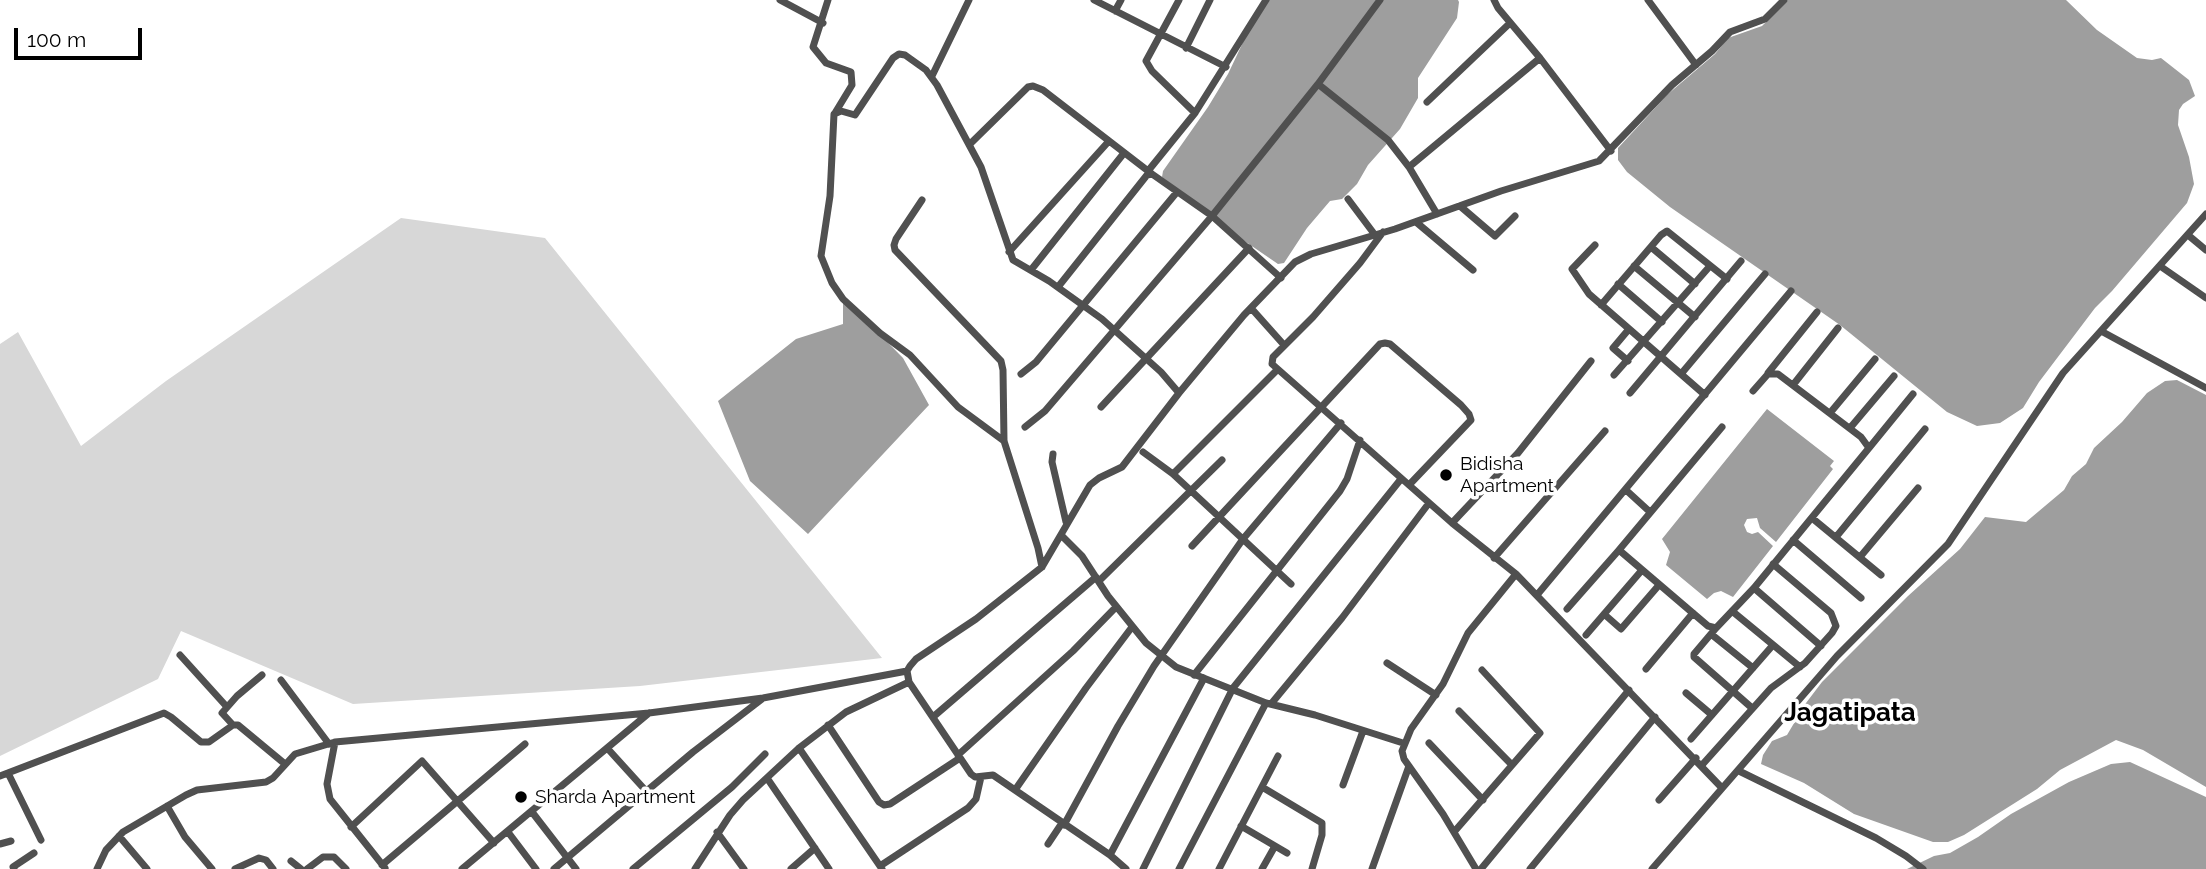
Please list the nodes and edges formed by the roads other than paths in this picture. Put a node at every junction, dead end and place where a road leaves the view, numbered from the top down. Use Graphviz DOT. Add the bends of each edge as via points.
graph roads {
  1 [pos="780,0"];
  2 [pos="828,0"];
  3 [pos="969,0"];
  4 [pos="1094,0"];
  5 [pos="1121,0"];
  6 [pos="1179,0"];
  7 [pos="1210,0"];
  8 [pos="1266,0"];
  9 [pos="1380,0"];
  10 [pos="1494,0"];
  11 [pos="1648,0"];
  12 [pos="1784,0"];
  13 [pos="1115,11"];
  14 [pos="823,23"];
  15 [pos="1510,23"];
  16 [pos="1160,34"];
  17 [pos="1186,48"];
  18 [pos="1540,58"];
  19 [pos="1696,65"];
  20 [pos="1226,66"];
  21 [pos="932,76"];
  22 [pos="1318,84"];
  23 [pos="1427,102"];
  24 [pos="1195,113"];
  25 [pos="834,114"];
  26 [pos="1109,141"];
  27 [pos="970,144"];
  28 [pos="1611,151"];
  29 [pos="1124,153"];
  30 [pos="1409,167"];
  31 [pos="1150,172"];
  32 [pos="1177,192"];
  33 [pos="1348,199"];
  34 [pos="922,200"];
  35 [pos="1460,206"];
  36 [pos="1437,214"];
  37 [pos="2206,214"];
  38 [pos="1212,216"];
  39 [pos="1515,216"];
  40 [pos="1416,222"];
  41 [pos="1383,232"];
  42 [pos="1374,234"];
  43 [pos="2188,234"];
  44 [pos="1595,245"];
  45 [pos="1651,247"];
  46 [pos="1249,248"];
  47 [pos="2206,250"];
  48 [pos="1009,252"];
  49 [pos="1741,261"];
  50 [pos="1634,266"];
  51 [pos="1710,266"];
  52 [pos="2160,266"];
  53 [pos="1031,270"];
  54 [pos="1473,270"];
  55 [pos="1765,274"];
  56 [pos="1281,278"];
  57 [pos="1727,279"];
  58 [pos="1619,284"];
  59 [pos="1695,284"];
  60 [pos="1058,287"];
  61 [pos="1791,291"];
  62 [pos="2206,298"];
  63 [pos="1679,303"];
  64 [pos="1084,305"];
  65 [pos="1601,305"];
  66 [pos="1251,308"];
  67 [pos="1817,312"];
  68 [pos="1695,317"];
  69 [pos="1662,322"];
  70 [pos="1838,328"];
  71 [pos="1629,329"];
  72 [pos="1115,330"];
  73 [pos="2101,331"];
  74 [pos="1644,342"];
  75 [pos="1284,345"];
  76 [pos="1145,357"];
  77 [pos="1661,357"];
  78 [pos="1875,359"];
  79 [pos="1628,360"];
  80 [pos="1591,361"];
  81 [pos="1277,370"];
  82 [pos="1021,374"];
  83 [pos="1681,374"];
  84 [pos="1768,374"];
  85 [pos="1614,375"];
  86 [pos="1894,376"];
  87 [pos="1793,385"];
  88 [pos="2206,388"];
  89 [pos="1753,391"];
  90 [pos="1179,393"];
  91 [pos="1630,393"];
  92 [pos="1913,394"];
  93 [pos="1705,395"];
  94 [pos="1101,407"];
  95 [pos="1323,407"];
  96 [pos="1830,413"];
  97 [pos="1341,423"];
  98 [pos="1026,427"];
  99 [pos="1722,427"];
  100 [pos="1850,428"];
  101 [pos="1925,429"];
  102 [pos="1605,431"];
  103 [pos="1360,440"];
  104 [pos="1004,441"];
  105 [pos="1869,448"];
  106 [pos="1143,452"];
  107 [pos="1053,454"];
  108 [pos="1222,460"];
  109 [pos="1173,474"];
  110 [pos="1401,479"];
  111 [pos="1409,485"];
  112 [pos="1918,488"];
  113 [pos="1191,490"];
  114 [pos="1626,490"];
  115 [pos="1429,503"];
  116 [pos="1650,512"];
  117 [pos="1219,516"];
  118 [pos="1812,518"];
  119 [pos="1067,523"];
  120 [pos="1452,523"];
  121 [pos="1061,535"];
  122 [pos="1836,537"];
  123 [pos="1243,539"];
  124 [pos="1793,540"];
  125 [pos="1192,546"];
  126 [pos="1619,550"];
  127 [pos="1860,557"];
  128 [pos="1494,558"];
  129 [pos="1773,564"];
  130 [pos="1042,568"];
  131 [pos="1642,570"];
  132 [pos="1275,571"];
  133 [pos="1516,574"];
  134 [pos="1881,575"];
  135 [pos="1098,579"];
  136 [pos="1290,584"];
  137 [pos="1659,585"];
  138 [pos="1754,588"];
  139 [pos="1537,595"];
  140 [pos="1861,598"];
  141 [pos="1116,607"];
  142 [pos="1567,610"];
  143 [pos="1732,611"];
  144 [pos="1693,613"];
  145 [pos="1604,614"];
  146 [pos="1132,627"];
  147 [pos="1714,631"];
  148 [pos="1586,635"];
  149 [pos="1773,645"];
  150 [pos="1821,646"];
  151 [pos="180,656"];
  152 [pos="1161,657"];
  153 [pos="1388,663"];
  154 [pos="1800,667"];
  155 [pos="1646,668"];
  156 [pos="1753,668"];
  157 [pos="1482,670"];
  158 [pos="907,671"];
  159 [pos="262,675"];
  160 [pos="1194,675"];
  161 [pos="1203,678"];
  162 [pos="281,680"];
  163 [pos="909,682"];
  164 [pos="1233,688"];
  165 [pos="1629,690"];
  166 [pos="1733,692"];
  167 [pos="1686,693"];
  168 [pos="1436,695"];
  169 [pos="763,698"];
  170 [pos="1268,704"];
  171 [pos="227,707"];
  172 [pos="1752,708"];
  173 [pos="1459,711"];
  174 [pos="649,713"];
  175 [pos="1712,716"];
  176 [pos="933,717"];
  177 [pos="1656,718"];
  178 [pos="828,724"];
  179 [pos="233,725"];
  180 [pos="1363,731"];
  181 [pos="1691,739"];
  182 [pos="332,743"];
  183 [pos="1403,743"];
  184 [pos="1429,743"];
  185 [pos="525,744"];
  186 [pos="608,748"];
  187 [pos="799,748"];
  188 [pos="765,754"];
  189 [pos="1278,756"];
  190 [pos="959,757"];
  191 [pos="1699,762"];
  192 [pos="285,764"];
  193 [pos="1512,765"];
  194 [pos="1409,766"];
  195 [pos="1739,771"];
  196 [pos="4,775"];
  197 [pos="981,777"];
  198 [pos="766,778"];
  199 [pos="1343,785"];
  200 [pos="732,787"];
  201 [pos="1262,787"];
  202 [pos="1722,788"];
  203 [pos="1015,790"];
  204 [pos="647,792"];
  205 [pos="743,800"];
  206 [pos="1483,800"];
  207 [pos="1660,800"];
  208 [pos="458,802"];
  209 [pos="167,807"];
  210 [pos="532,812"];
  211 [pos="1063,824"];
  212 [pos="1241,826"];
  213 [pos="351,827"];
  214 [pos="508,832"];
  215 [pos="717,832"];
  216 [pos="1454,832"];
  217 [pos="119,835"];
  218 [pos="41,840"];
  219 [pos="11,841"];
  220 [pos="0,844"];
  221 [pos="494,844"];
  222 [pos="1048,844"];
  223 [pos="1275,846"];
  224 [pos="815,848"];
  225 [pos="34,853"];
  226 [pos="1287,853"];
  227 [pos="1110,855"];
  228 [pos="567,858"];
  229 [pos="291,861"];
  230 [pos="473,866"];
  231 [pos="384,867"];
  232 [pos="881,868"];
  233 [pos="14,869"];
  234 [pos="97,869"];
  235 [pos="147,869"];
  236 [pos="212,869"];
  237 [pos="235,869"];
  238 [pos="273,869"];
  239 [pos="301,869"];
  240 [pos="307,869"];
  241 [pos="346,869"];
  242 [pos="462,869"];
  243 [pos="536,869"];
  244 [pos="554,869"];
  245 [pos="576,869"];
  246 [pos="633,869"];
  247 [pos="695,869"];
  248 [pos="744,869"];
  249 [pos="792,869"];
  250 [pos="829,869"];
  251 [pos="1126,869"];
  252 [pos="1143,869"];
  253 [pos="1179,869"];
  254 [pos="1219,869"];
  255 [pos="1262,869"];
  256 [pos="1312,869"];
  257 [pos="1372,869"];
  258 [pos="1478,869"];
  259 [pos="1530,869"];
  260 [pos="1653,869"];
  261 [pos="1923,869"];
  1 -- 14 [label="street"];
  2 -- 14 [label="street"];
  3 -- 21 [label="street"];
  4 -- 13 [label="street"];
  5 -- 13 [label="street"];
  6 -- 16 [label="street"];
  7 -- 17 [label="street"];
  8 -- 20 [label="street"];
  9 -- 22 [label="street"];
  10 -- 15 [label="street"];
  11 -- 19 [label="street"];
  12 -- 19 [label="street" via="1765,19 1730,32"];
  13 -- 16 [label="street"];
  14 -- 25 [label="street" via="813,47 826,63 851,72 852,85"];
  15 -- 18 [label="street"];
  15 -- 23 [label="street"];
  16 -- 17 [label="street"];
  16 -- 24 [label="street" via="1147,65"];
  17 -- 20 [label="street"];
  18 -- 28 [label="street"];
  18 -- 30 [label="street"];
  19 -- 28 [label="street"];
  20 -- 24 [label="street"];
  21 -- 25 [label="street" via="899,54 855,115"];
  21 -- 27 [label="street"];
  22 -- 30 [label="street" via="1381,133"];
  22 -- 38 [label="street"];
  24 -- 31 [label="street"];
  25 -- 104 [label="street" via="821,256 832,284 880,333 910,355 958,407"];
  26 -- 27 [label="street" via="1033,86"];
  26 -- 29 [label="street"];
  26 -- 48 [label="street"];
  27 -- 48 [label="street" via="989,185"];
  28 -- 35 [label="street" via="1599,161"];
  29 -- 31 [label="street"];
  29 -- 53 [label="street"];
  30 -- 36 [label="street"];
  31 -- 32 [label="street"];
  31 -- 60 [label="street"];
  32 -- 38 [label="street"];
  32 -- 64 [label="street"];
  33 -- 42 [label="street"];
  34 -- 104 [label="street" via="896,239 895,250 1001,361"];
  35 -- 36 [label="street"];
  35 -- 39 [label="street" via="1495,236"];
  36 -- 40 [label="street"];
  37 -- 43 [label="street"];
  38 -- 46 [label="street"];
  38 -- 72 [label="street"];
  40 -- 41 [label="street"];
  40 -- 54 [label="street"];
  41 -- 42 [label="street"];
  41 -- 75 [label="street"];
  42 -- 56 [label="street" via="1302,257"];
  43 -- 47 [label="street"];
  43 -- 52 [label="street"];
  44 -- 65 [label="street" via="1572,271"];
  45 -- 50 [label="street"];
  45 -- 51 [label="street" via="1667,231"];
  45 -- 59 [label="street"];
  46 -- 56 [label="street"];
  46 -- 76 [label="street"];
  48 -- 53 [label="street" via="1018,265"];
  49 -- 57 [label="street"];
  50 -- 58 [label="street"];
  50 -- 63 [label="street"];
  51 -- 57 [label="street"];
  51 -- 59 [label="street"];
  52 -- 62 [label="street"];
  52 -- 73 [label="street"];
  53 -- 60 [label="street"];
  55 -- 83 [label="street"];
  56 -- 66 [label="street"];
  57 -- 68 [label="street"];
  58 -- 65 [label="street"];
  58 -- 69 [label="street"];
  59 -- 63 [label="street"];
  60 -- 64 [label="street"];
  61 -- 93 [label="street"];
  63 -- 68 [label="street"];
  63 -- 69 [label="street"];
  64 -- 72 [label="street"];
  64 -- 82 [label="street"];
  65 -- 71 [label="street"];
  66 -- 75 [label="street"];
  66 -- 90 [label="street"];
  67 -- 84 [label="street"];
  68 -- 77 [label="street"];
  69 -- 74 [label="street"];
  70 -- 87 [label="street"];
  71 -- 74 [label="street"];
  71 -- 79 [label="street" via="1613,348"];
  72 -- 76 [label="street"];
  72 -- 98 [label="street"];
  73 -- 88 [label="street"];
  73 -- 195 [label="street" via="2063,373 1948,544 1838,656"];
  74 -- 77 [label="street"];
  74 -- 79 [label="street"];
  75 -- 81 [label="street" via="1273,357"];
  76 -- 90 [label="street"];
  76 -- 94 [label="street"];
  77 -- 83 [label="street"];
  77 -- 91 [label="street"];
  78 -- 96 [label="street"];
  79 -- 85 [label="street"];
  80 -- 120 [label="street" via="1518,453"];
  81 -- 95 [label="street"];
  81 -- 109 [label="street"];
  83 -- 93 [label="street"];
  84 -- 87 [label="street" via="1778,374"];
  84 -- 89 [label="street"];
  86 -- 100 [label="street"];
  87 -- 96 [label="street"];
  90 -- 119 [label="street" via="1122,467 1090,485"];
  92 -- 105 [label="street"];
  93 -- 114 [label="street"];
  95 -- 97 [label="street"];
  95 -- 111 [label="street" via="1385,343 1461,404 1471,420"];
  95 -- 117 [label="street"];
  96 -- 100 [label="street"];
  97 -- 103 [label="street"];
  97 -- 123 [label="street"];
  99 -- 116 [label="street"];
  100 -- 105 [label="street"];
  101 -- 122 [label="street"];
  102 -- 128 [label="street"];
  103 -- 110 [label="street"];
  103 -- 132 [label="street" via="1340,491"];
  104 -- 130 [label="street"];
  105 -- 118 [label="street"];
  106 -- 109 [label="street"];
  107 -- 119 [label="street"];
  108 -- 113 [label="street"];
  109 -- 113 [label="street"];
  110 -- 111 [label="street"];
  110 -- 164 [label="street"];
  111 -- 115 [label="street"];
  112 -- 127 [label="street"];
  113 -- 117 [label="street"];
  113 -- 135 [label="street"];
  114 -- 116 [label="street"];
  114 -- 139 [label="street"];
  115 -- 120 [label="street"];
  115 -- 170 [label="street" via="1342,618"];
  116 -- 126 [label="street"];
  117 -- 123 [label="street"];
  117 -- 125 [label="street"];
  118 -- 122 [label="street"];
  118 -- 124 [label="street"];
  119 -- 121 [label="street"];
  120 -- 128 [label="street"];
  121 -- 130 [label="street"];
  121 -- 135 [label="street"];
  122 -- 127 [label="street"];
  123 -- 132 [label="street"];
  123 -- 152 [label="street"];
  124 -- 129 [label="street"];
  124 -- 140 [label="street"];
  126 -- 131 [label="street"];
  126 -- 142 [label="street"];
  127 -- 134 [label="street"];
  128 -- 133 [label="street"];
  129 -- 138 [label="street"];
  129 -- 150 [label="street" via="1831,613 1836,626"];
  130 -- 158 [label="street" via="916,659"];
  131 -- 137 [label="street"];
  131 -- 145 [label="street"];
  132 -- 136 [label="street"];
  132 -- 160 [label="street"];
  133 -- 139 [label="street"];
  133 -- 168 [label="street" via="1468,633"];
  135 -- 141 [label="street"];
  135 -- 176 [label="street"];
  137 -- 144 [label="street"];
  137 -- 145 [label="street" via="1621,629"];
  138 -- 143 [label="street"];
  138 -- 150 [label="street"];
  139 -- 165 [label="street"];
  141 -- 146 [label="street"];
  141 -- 190 [label="street"];
  143 -- 147 [label="street"];
  143 -- 149 [label="street"];
  144 -- 147 [label="street"];
  144 -- 155 [label="street"];
  145 -- 148 [label="street"];
  146 -- 152 [label="street"];
  146 -- 203 [label="street"];
  147 -- 156 [label="street"];
  147 -- 166 [label="street" via="1694,654"];
  149 -- 154 [label="street"];
  149 -- 156 [label="street"];
  150 -- 154 [label="street"];
  151 -- 171 [label="street"];
  152 -- 160 [label="street"];
  152 -- 211 [label="street"];
  153 -- 168 [label="street"];
  154 -- 172 [label="street"];
  156 -- 166 [label="street"];
  157 -- 193 [label="street" via="1540,733"];
  158 -- 163 [label="street"];
  158 -- 169 [label="street"];
  159 -- 171 [label="street"];
  160 -- 161 [label="street"];
  161 -- 164 [label="street"];
  161 -- 227 [label="street"];
  162 -- 182 [label="street"];
  163 -- 176 [label="street"];
  163 -- 178 [label="street"];
  164 -- 170 [label="street"];
  164 -- 252 [label="street"];
  165 -- 177 [label="street"];
  165 -- 258 [label="street"];
  166 -- 172 [label="street"];
  166 -- 175 [label="street"];
  167 -- 175 [label="street"];
  168 -- 183 [label="street"];
  169 -- 174 [label="street"];
  169 -- 204 [label="street"];
  170 -- 180 [label="street"];
  170 -- 253 [label="street"];
  171 -- 179 [label="street" via="222,713"];
  172 -- 191 [label="street"];
  173 -- 193 [label="street"];
  174 -- 182 [label="street"];
  174 -- 186 [label="street"];
  175 -- 181 [label="street"];
  176 -- 190 [label="street"];
  177 -- 191 [label="street"];
  177 -- 259 [label="street"];
  178 -- 187 [label="street"];
  178 -- 190 [label="street" via="884,805"];
  179 -- 192 [label="street"];
  179 -- 196 [label="street" via="209,743 201,742 167,714 159,714"];
  180 -- 183 [label="street"];
  180 -- 199 [label="street"];
  182 -- 192 [label="street" via="295,754"];
  182 -- 213 [label="street" via="327,791"];
  183 -- 194 [label="street"];
  184 -- 206 [label="street"];
  185 -- 208 [label="street"];
  186 -- 204 [label="street"];
  186 -- 210 [label="street"];
  187 -- 198 [label="street"];
  187 -- 232 [label="street"];
  188 -- 200 [label="street"];
  189 -- 201 [label="street"];
  190 -- 197 [label="street" via="971,774"];
  191 -- 202 [label="street"];
  191 -- 207 [label="street"];
  192 -- 209 [label="street" via="265,782 197,790"];
  193 -- 206 [label="street"];
  194 -- 216 [label="street"];
  194 -- 257 [label="street"];
  195 -- 202 [label="street"];
  195 -- 261 [label="street" via="1876,838"];
  196 -- 218 [label="street"];
  197 -- 203 [label="street" via="993,775"];
  197 -- 232 [label="street" via="976,799 968,808"];
  198 -- 205 [label="street"];
  198 -- 224 [label="street"];
  200 -- 205 [label="street"];
  200 -- 246 [label="street"];
  201 -- 212 [label="street"];
  201 -- 256 [label="street" via="1322,823"];
  202 -- 260 [label="street"];
  203 -- 211 [label="street"];
  204 -- 228 [label="street"];
  205 -- 215 [label="street"];
  206 -- 216 [label="street"];
  208 -- 213 [label="street" via="422,761"];
  208 -- 221 [label="street"];
  208 -- 231 [label="street"];
  209 -- 217 [label="street"];
  209 -- 236 [label="street"];
  210 -- 214 [label="street"];
  210 -- 228 [label="street"];
  211 -- 222 [label="street"];
  211 -- 227 [label="street"];
  212 -- 223 [label="street"];
  212 -- 254 [label="street"];
  213 -- 231 [label="street"];
  214 -- 221 [label="street"];
  214 -- 243 [label="street"];
  215 -- 247 [label="street"];
  215 -- 248 [label="street"];
  216 -- 258 [label="street"];
  217 -- 234 [label="street"];
  217 -- 235 [label="street"];
  219 -- 220 [label="street"];
  221 -- 230 [label="street"];
  223 -- 226 [label="street"];
  223 -- 255 [label="street"];
  224 -- 249 [label="street"];
  224 -- 250 [label="street"];
  225 -- 233 [label="street"];
  227 -- 251 [label="street"];
  228 -- 244 [label="street"];
  228 -- 245 [label="street"];
  229 -- 239 [label="street"];
  230 -- 242 [label="street"];
  237 -- 238 [label="street" via="259,858"];
  240 -- 241 [label="street" via="323,857 334,857"];
}
